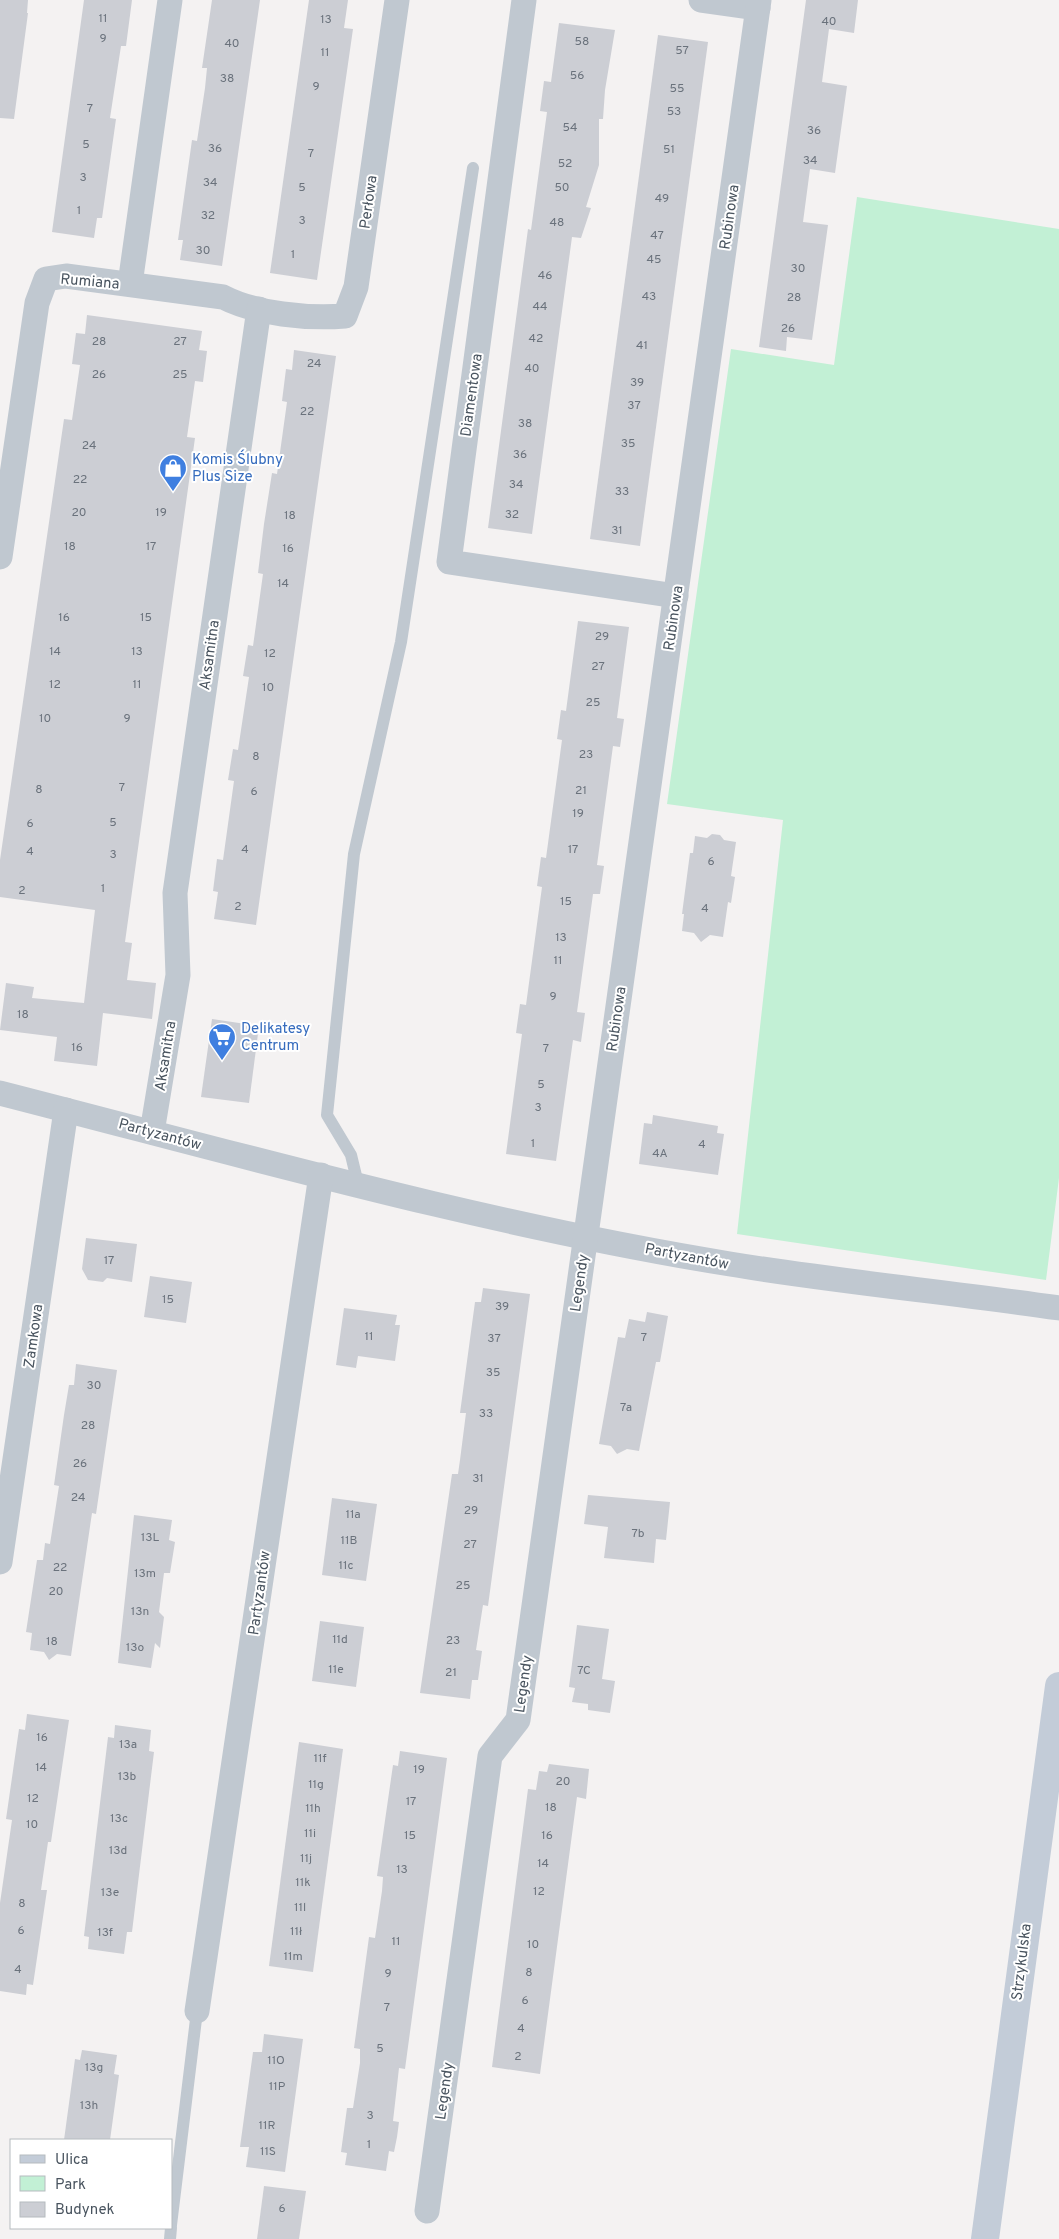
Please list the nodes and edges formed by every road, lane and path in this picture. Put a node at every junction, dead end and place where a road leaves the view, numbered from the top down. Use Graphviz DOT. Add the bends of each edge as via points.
graph roads {
  1 [pos="170,0"];
  2 [pos="397,0"];
  3 [pos="524,0"];
  4 [pos="702,0"];
  5 [pos="758,4"];
  6 [pos="473,168"];
  7 [pos="130,284"];
  8 [pos="259,309"];
  9 [pos="0,557"];
  10 [pos="676,596"];
  11 [pos="0,1093"];
  12 [pos="66,1110"];
  13 [pos="152,1132"];
  14 [pos="321,1175"];
  15 [pos="358,1184"];
  16 [pos="585,1237"];
  17 [pos="1059,1308"];
  18 [pos="0,1562"];
  19 [pos="1059,1686"];
  20 [pos="1051,1809"];
  21 [pos="197,2011"];
  22 [pos="427,2211"];
  23 [pos="172,2218"];
  24 [pos="985,2239"];
  1 -- 7 [label="street, Rumiana"];
  2 -- 8 [label="street, Perłowa" via="356,288 345,316 319,318"];
  3 -- 10 [label="street, Diamentowa" via="449,562"];
  4 -- 5 [label="street"];
  5 -- 10 [label="street, Rubinowa"];
  6 -- 15 [label="lane" via="401,642 354,854 326,1115 351,1155"];
  7 -- 8 [label="street" via="223,297 241,306"];
  7 -- 9 [label="street, Rumiana" via="66,276 46,279 37,303"];
  8 -- 13 [label="street, Aksamitna" via="175,893 178,976"];
  10 -- 16 [label="street, Rubinowa"];
  11 -- 12 [label="street, Partyzantów"];
  12 -- 13 [label="street, Partyzantów"];
  12 -- 18 [label="street, Zamkowa"];
  13 -- 14 [label="street, Partyzantów"];
  14 -- 15 [label="street, Partyzantów"];
  14 -- 21 [label="street, Partyzantów"];
  15 -- 16 [label="street, Partyzantów"];
  16 -- 17 [label="street, Partyzantów" via="730,1264"];
  16 -- 22 [label="street, Legendy" via="518,1720 490,1756"];
  19 -- 20 [label="street, Strzykulska"];
  20 -- 24 [label="street, Strzykulska"];
  21 -- 23 [label="lane"];
}
